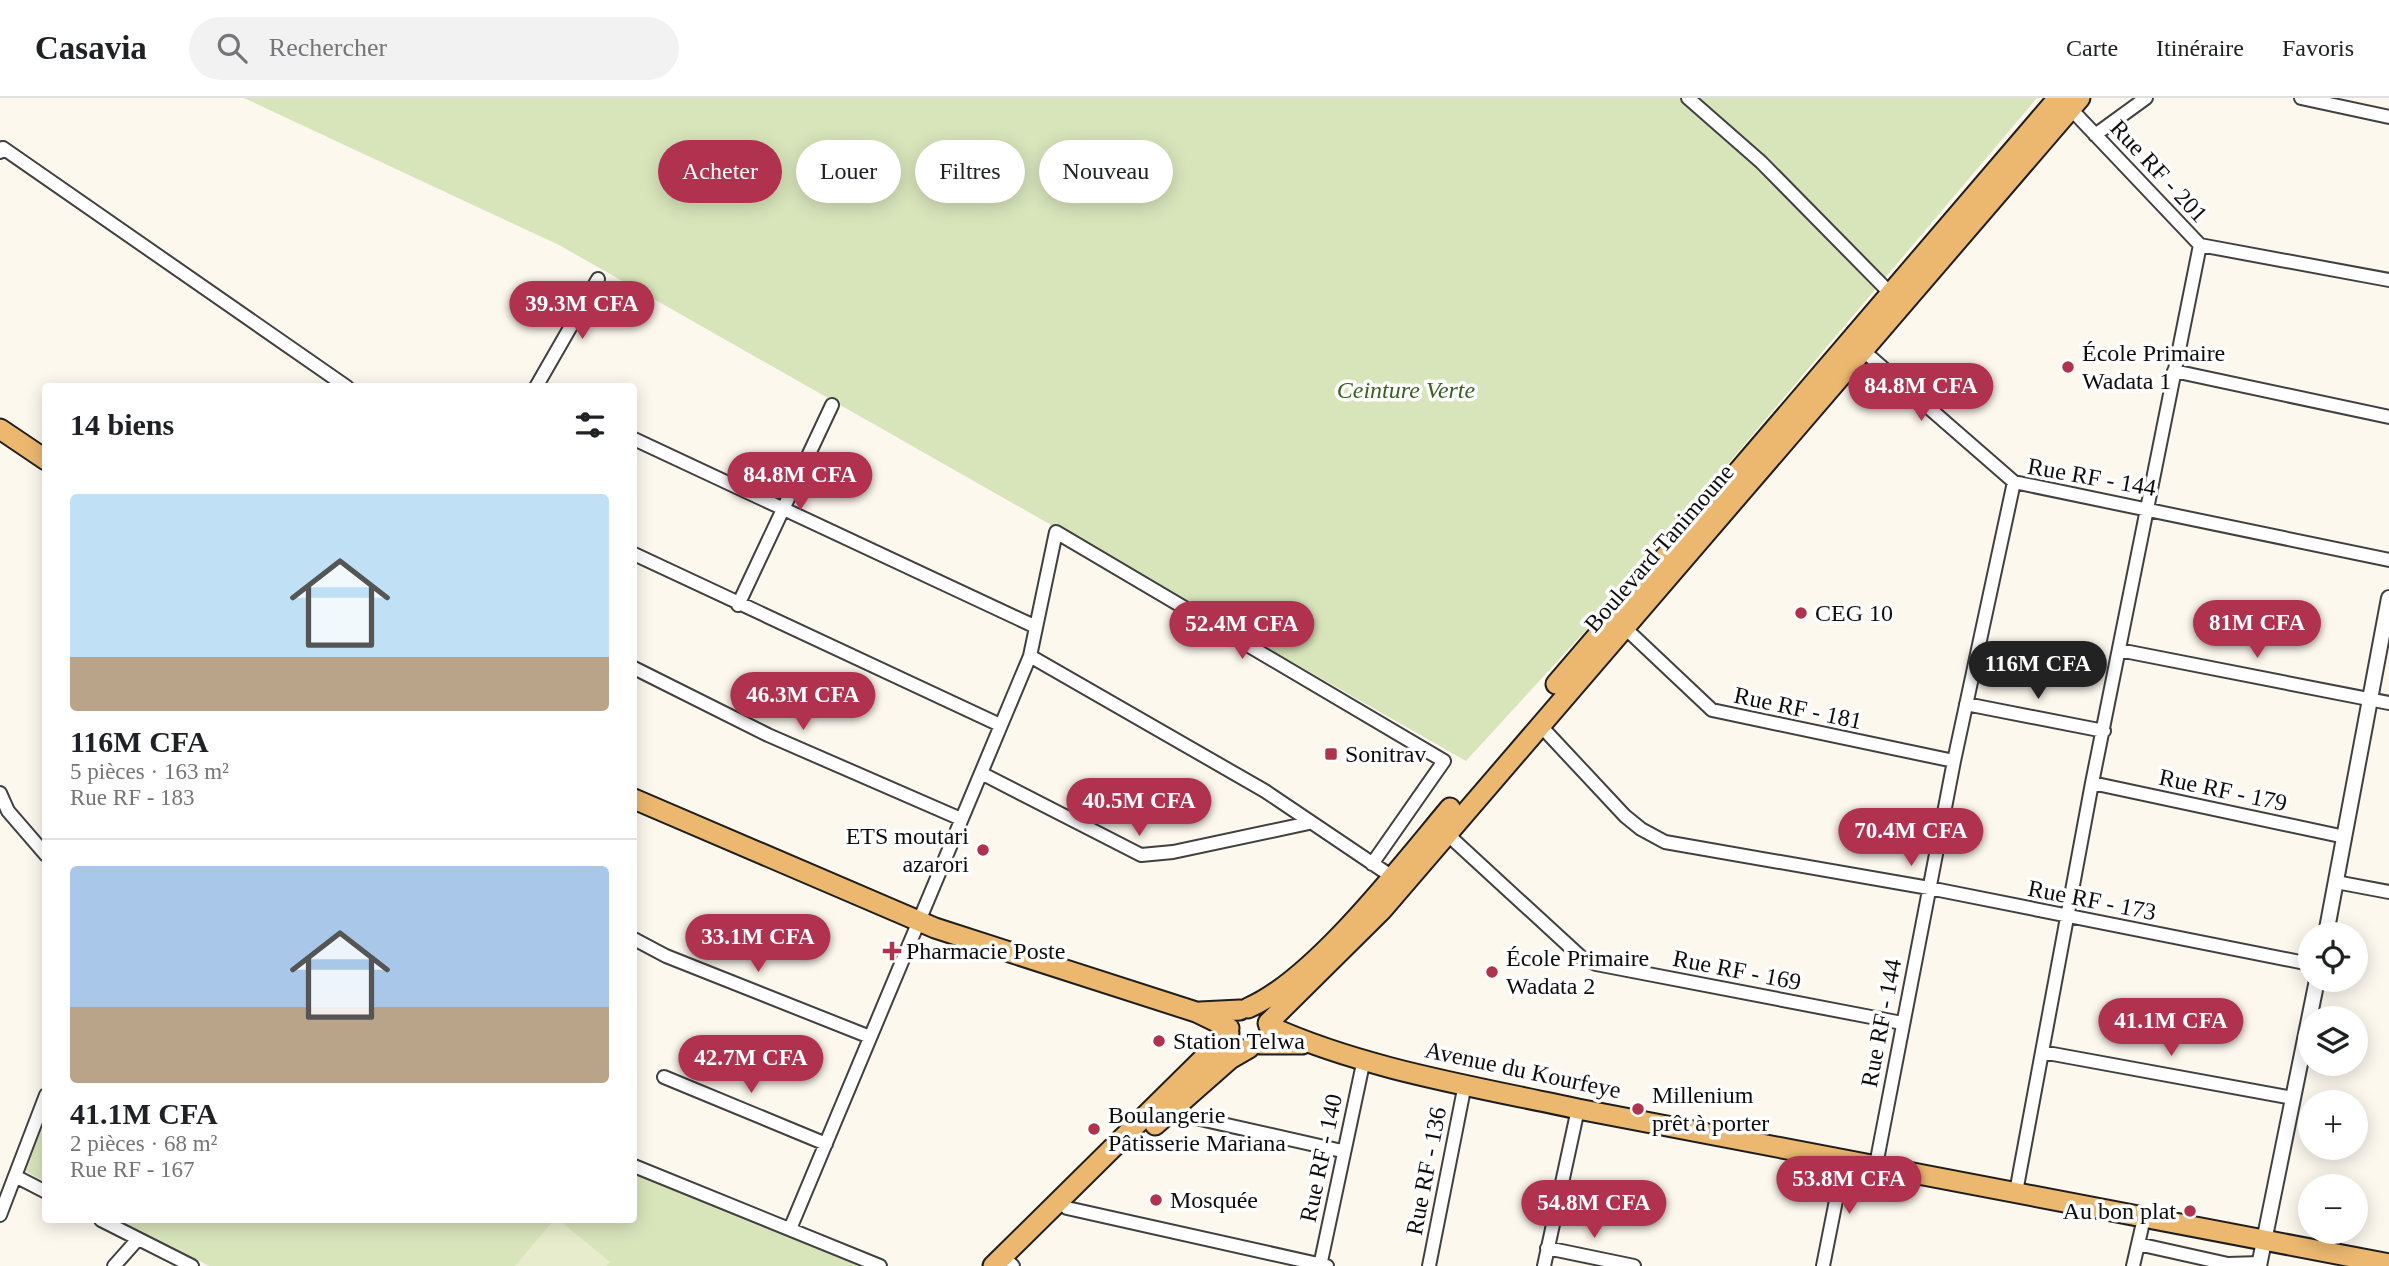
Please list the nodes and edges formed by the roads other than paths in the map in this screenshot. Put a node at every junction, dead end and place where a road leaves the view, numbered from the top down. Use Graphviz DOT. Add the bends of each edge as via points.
graph roads {
  1 [pos="1688,98"];
  2 [pos="2146,98"];
  3 [pos="2301,98"];
  4 [pos="2070,101"];
  5 [pos="2389,117"];
  6 [pos="2095,135"];
  7 [pos="0,152"];
  8 [pos="2200,245"];
  9 [pos="598,279"];
  10 [pos="2389,280"];
  11 [pos="1897,299"];
  12 [pos="1854,343"];
  13 [pos="2174,370"];
  14 [pos="341,383"];
  15 [pos="538,383"];
  16 [pos="832,405"];
  17 [pos="2389,416"];
  18 [pos="0,429"];
  19 [pos="637,440"];
  20 [pos="42,457"];
  21 [pos="2014,482"];
  22 [pos="2147,508"];
  23 [pos="783,509"];
  24 [pos="637,555"];
  25 [pos="2389,560"];
  26 [pos="2389,598"];
  27 [pos="738,605"];
  28 [pos="1034,626"];
  29 [pos="1624,627"];
  30 [pos="1596,649"];
  31 [pos="2119,650"];
  32 [pos="1030,656"];
  33 [pos="637,670"];
  34 [pos="2370,699"];
  35 [pos="2389,703"];
  36 [pos="1966,704"];
  37 [pos="1539,724"];
  38 [pos="1000,725"];
  39 [pos="2104,731"];
  40 [pos="1954,761"];
  41 [pos="981,773"];
  42 [pos="2092,783"];
  43 [pos="0,793"];
  44 [pos="637,800"];
  45 [pos="961,819"];
  46 [pos="1309,823"];
  47 [pos="1446,833"];
  48 [pos="2345,837"];
  49 [pos="42,850"];
  50 [pos="1372,864"];
  51 [pos="1391,876"];
  52 [pos="2336,882"];
  53 [pos="1929,888"];
  54 [pos="2389,892"];
  55 [pos="2068,918"];
  56 [pos="919,921"];
  57 [pos="2328,922"];
  58 [pos="637,941"];
  59 [pos="2298,962"];
  60 [pos="2315,992"];
  61 [pos="1244,1009"];
  62 [pos="1196,1012"];
  63 [pos="1902,1023"];
  64 [pos="1269,1025"];
  65 [pos="1229,1030"];
  66 [pos="870,1037"];
  67 [pos="1307,1044"];
  68 [pos="1255,1046"];
  69 [pos="2042,1052"];
  70 [pos="1364,1059"];
  71 [pos="1189,1073"];
  72 [pos="664,1077"];
  73 [pos="1465,1084"];
  74 [pos="2293,1098"];
  75 [pos="42,1105"];
  76 [pos="1578,1109"];
  77 [pos="1169,1112"];
  78 [pos="825,1144"];
  79 [pos="1342,1151"];
  80 [pos="1844,1160"];
  81 [pos="1876,1165"];
  82 [pos="637,1167"];
  83 [pos="15,1176"];
  84 [pos="42,1190"];
  85 [pos="2016,1192"];
  86 [pos="1067,1208"];
  87 [pos="0,1215"];
  88 [pos="2144,1217"];
  89 [pos="107,1223"];
  90 [pos="790,1229"];
  91 [pos="138,1239"];
  92 [pos="2264,1241"];
  93 [pos="2138,1244"];
  94 [pos="1548,1248"];
  95 [pos="1591,1261"];
  96 [pos="2260,1264"];
  97 [pos="2389,1264"];
  98 [pos="1006,1265"];
  99 [pos="1322,1265"];
  100 [pos="114,1266"];
  101 [pos="192,1266"];
  102 [pos="880,1266"];
  103 [pos="1429,1266"];
  104 [pos="1544,1266"];
  105 [pos="1634,1266"];
  106 [pos="1822,1266"];
  107 [pos="2133,1266"];
  1 -- 11 [label="street" via="1761,162"];
  2 -- 6 [label="street"];
  3 -- 5 [label="street"];
  4 -- 6 [label="street, Rue RF - 201"];
  4 -- 11 [label="main road, Boulevard Tanimoune"];
  6 -- 8 [label="street, Rue RF - 201"];
  7 -- 14 [label="street" via="3,148"];
  8 -- 10 [label="street, Rue RF - 201"];
  8 -- 13 [label="street"];
  9 -- 15 [label="street"];
  11 -- 12 [label="main road, Boulevard Tanimoune"];
  12 -- 21 [label="street"];
  12 -- 29 [label="main road, Boulevard Tanimoune"];
  12 -- 30 [label="main road, Boulevard Tanimoune"];
  13 -- 17 [label="street"];
  13 -- 22 [label="street"];
  16 -- 23 [label="street"];
  18 -- 20 [label="main road"];
  19 -- 23 [label="street"];
  21 -- 22 [label="street, Rue RF - 144"];
  21 -- 36 [label="street, Rue RF - 144"];
  22 -- 25 [label="street, Rue RF - 144"];
  22 -- 31 [label="street"];
  23 -- 27 [label="street"];
  23 -- 28 [label="street"];
  24 -- 27 [label="street"];
  26 -- 34 [label="street"];
  27 -- 38 [label="street"];
  28 -- 32 [label="street"];
  28 -- 50 [label="street" via="1056,532 1444,761"];
  29 -- 30 [label="main road, Boulevard Tanimoune"];
  29 -- 40 [label="street, Rue RF - 181" via="1712,710"];
  30 -- 37 [label="main road, Boulevard Tanimoune"];
  30 -- 51 [label="main road, Boulevard Tanimoune"];
  31 -- 34 [label="street"];
  31 -- 39 [label="street"];
  32 -- 38 [label="street"];
  32 -- 46 [label="street" via="1265,791"];
  33 -- 45 [label="street" via="768,735"];
  34 -- 35 [label="street"];
  34 -- 48 [label="street"];
  36 -- 39 [label="street"];
  36 -- 40 [label="street, Rue RF - 144"];
  37 -- 47 [label="main road, Boulevard Tanimoune"];
  37 -- 53 [label="street, Rue RF - 173" via="1625,816 1665,842"];
  38 -- 41 [label="street"];
  39 -- 42 [label="street"];
  40 -- 53 [label="street, Rue RF - 144"];
  41 -- 45 [label="street"];
  41 -- 46 [label="street" via="1141,855"];
  42 -- 48 [label="street, Rue RF - 179"];
  42 -- 55 [label="street"];
  43 -- 49 [label="street" via="8,811"];
  44 -- 56 [label="main road"];
  45 -- 56 [label="street"];
  46 -- 50 [label="street"];
  47 -- 63 [label="street, Rue RF - 169" via="1582,958 1596,964"];
  47 -- 64 [label="main road, Boulevard Tanimoune" via="1366,927"];
  48 -- 52 [label="street"];
  50 -- 51 [label="street"];
  51 -- 61 [label="main road, Boulevard Tanimoune" via="1319,954 1264,1000"];
  52 -- 54 [label="street"];
  52 -- 57 [label="street"];
  53 -- 55 [label="street, Rue RF - 173"];
  53 -- 63 [label="street, Rue RF - 144"];
  55 -- 59 [label="street, Rue RF - 173"];
  55 -- 69 [label="street"];
  56 -- 62 [label="main road"];
  56 -- 66 [label="street"];
  58 -- 66 [label="street"];
  60 -- 74 [label="street"];
  61 -- 62 [label="main road"];
  61 -- 64 [label="main road" via="1261,1012"];
  61 -- 65 [label="main road" via="1232,1017"];
  62 -- 65 [label="main road"];
  62 -- 71 [label="main road" via="1205,1039"];
  63 -- 81 [label="street, Rue RF - 144"];
  64 -- 67 [label="main road, Avenue du Kourfeye"];
  64 -- 68 [label="main road" via="1268,1035"];
  65 -- 68 [label="main road" via="1237,1045"];
  65 -- 71 [label="main road"];
  66 -- 78 [label="street"];
  67 -- 68 [label="main road, Avenue du Kourfeye"];
  67 -- 70 [label="main road, Avenue du Kourfeye"];
  68 -- 77 [label="main road" via="1230,1059"];
  69 -- 74 [label="street"];
  69 -- 85 [label="street"];
  70 -- 73 [label="main road, Avenue du Kourfeye"];
  70 -- 79 [label="street, Rue RF - 140"];
  71 -- 98 [label="main road"];
  72 -- 78 [label="street"];
  73 -- 76 [label="main road, Avenue du Kourfeye"];
  73 -- 103 [label="street, Rue RF - 136"];
  74 -- 92 [label="street"];
  75 -- 83 [label="street"];
  76 -- 80 [label="main road, Avenue du Kourfeye"];
  76 -- 94 [label="street"];
  77 -- 79 [label="street"];
  77 -- 86 [label="main road"];
  78 -- 90 [label="street"];
  79 -- 99 [label="street, Rue RF - 140"];
  80 -- 81 [label="main road, Avenue du Kourfeye"];
  80 -- 106 [label="street"];
  81 -- 85 [label="main road, Avenue du Kourfeye"];
  82 -- 90 [label="street"];
  83 -- 84 [label="street"];
  83 -- 87 [label="street"];
  85 -- 88 [label="main road, Avenue du Kourfeye"];
  86 -- 98 [label="main road"];
  86 -- 99 [label="street"];
  88 -- 92 [label="main road, Avenue du Kourfeye"];
  88 -- 93 [label="street"];
  89 -- 91 [label="street"];
  90 -- 102 [label="street"];
  91 -- 100 [label="street"];
  91 -- 101 [label="street"];
  92 -- 96 [label="street"];
  92 -- 97 [label="main road, Avenue du Kourfeye"];
  93 -- 96 [label="street" via="2228,1265"];
  93 -- 107 [label="street"];
  94 -- 95 [label="street"];
  94 -- 104 [label="street"];
  95 -- 105 [label="street"];
}
